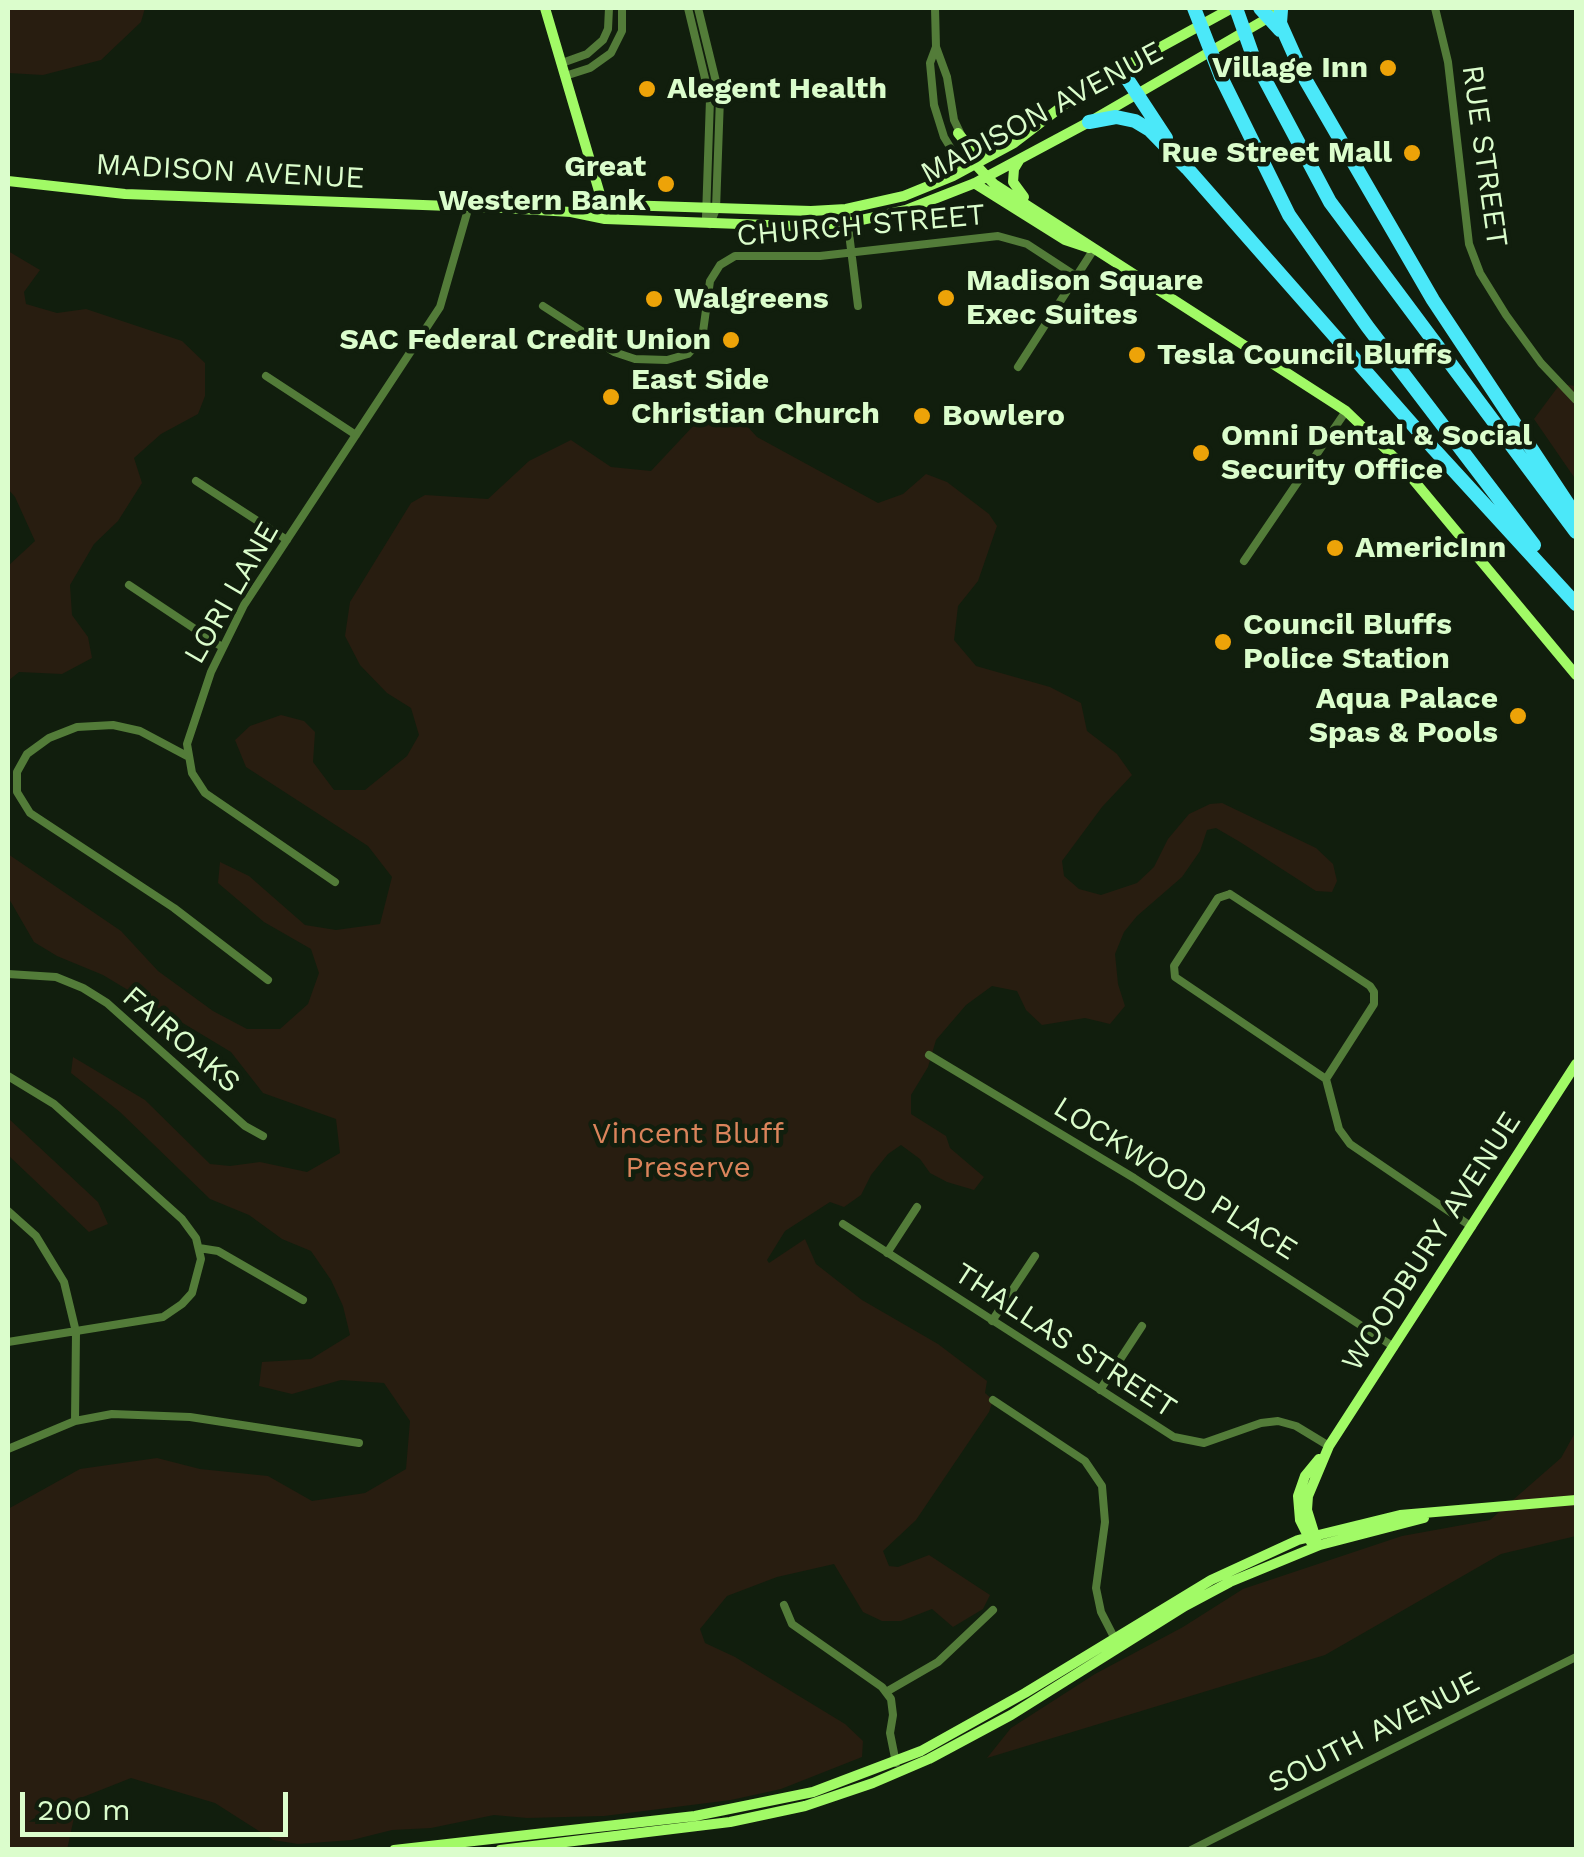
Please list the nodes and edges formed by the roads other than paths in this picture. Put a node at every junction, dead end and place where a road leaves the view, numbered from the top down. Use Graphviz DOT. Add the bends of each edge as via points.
graph roads {
  1 [pos="545,8"];
  2 [pos="608,8"];
  3 [pos="622,8"];
  4 [pos="688,8"];
  5 [pos="698,8"];
  6 [pos="935,8"];
  7 [pos="1194,8"];
  8 [pos="1234,8"];
  9 [pos="1434,8"];
  10 [pos="1273,11"];
  11 [pos="936,47"];
  12 [pos="562,63"];
  13 [pos="1120,68"];
  14 [pos="565,76"];
  15 [pos="1137,93"];
  16 [pos="1089,122"];
  17 [pos="958,132"];
  18 [pos="1014,143"];
  19 [pos="1022,156"];
  20 [pos="969,167"];
  21 [pos="1187,168"];
  22 [pos="986,177"];
  23 [pos="8,180"];
  24 [pos="974,184"];
  25 [pos="469,206"];
  26 [pos="604,206"];
  27 [pos="711,208"];
  28 [pos="846,209"];
  29 [pos="1039,211"];
  30 [pos="571,212"];
  31 [pos="604,219"];
  32 [pos="848,223"];
  33 [pos="710,224"];
  34 [pos="1094,249"];
  35 [pos="852,253"];
  36 [pos="1076,276"];
  37 [pos="543,306"];
  38 [pos="858,306"];
  39 [pos="1018,367"];
  40 [pos="266,376"];
  41 [pos="1576,400"];
  42 [pos="1346,411"];
  43 [pos="356,435"];
  44 [pos="196,481"];
  45 [pos="1576,516"];
  46 [pos="1576,532"];
  47 [pos="287,540"];
  48 [pos="1244,561"];
  49 [pos="129,585"];
  50 [pos="1576,603"];
  51 [pos="222,647"];
  52 [pos="1576,675"];
  53 [pos="187,756"];
  54 [pos="335,882"];
  55 [pos="8,974"];
  56 [pos="268,980"];
  57 [pos="929,1054"];
  58 [pos="1576,1064"];
  59 [pos="8,1076"];
  60 [pos="1326,1080"];
  61 [pos="263,1136"];
  62 [pos="916,1207"];
  63 [pos="8,1211"];
  64 [pos="843,1224"];
  65 [pos="1472,1228"];
  66 [pos="200,1248"];
  67 [pos="887,1253"];
  68 [pos="1034,1256"];
  69 [pos="304,1300"];
  70 [pos="992,1321"];
  71 [pos="1142,1326"];
  72 [pos="76,1332"];
  73 [pos="8,1342"];
  74 [pos="1394,1346"];
  75 [pos="1100,1390"];
  76 [pos="993,1400"];
  77 [pos="75,1421"];
  78 [pos="359,1443"];
  79 [pos="1329,1446"];
  80 [pos="8,1448"];
  81 [pos="1576,1500"];
  82 [pos="1444,1512"];
  83 [pos="1304,1515"];
  84 [pos="1338,1528"];
  85 [pos="1313,1539"];
  86 [pos="1286,1545"];
  87 [pos="784,1606"];
  88 [pos="992,1610"];
  89 [pos="1117,1642"];
  90 [pos="1576,1657"];
  91 [pos="886,1692"];
  92 [pos="898,1767"];
  93 [pos="394,1850"];
  94 [pos="500,1850"];
  95 [pos="1192,1850"];
  1 -- 12 [label="main road"];
  2 -- 12 [label="street" via="603,40"];
  3 -- 14 [label="street" via="622,32 611,53"];
  4 -- 27 [label="street" via="710,99"];
  5 -- 27 [label="street" via="720,98"];
  6 -- 11 [label="street"];
  7 -- 50 [label="highway, bridge" via="1290,216"];
  8 -- 13 [label="main road, MADISON AVENUE"];
  8 -- 46 [label="highway, bridge" via="1330,202"];
  9 -- 41 [label="street, RUE STREET" via="1448,62 1469,244 1506,315"];
  10 -- 15 [label="main road, MADISON AVENUE"];
  10 -- 45 [label="highway" via="1433,300"];
  11 -- 17 [label="street"];
  11 -- 20 [label="street" via="930,63 934,105 944,137"];
  12 -- 14 [label="main road"];
  13 -- 15 [label="highway"];
  13 -- 18 [label="main road, MADISON AVENUE"];
  14 -- 26 [label="main road"];
  15 -- 16 [label="main road, MADISON AVENUE"];
  15 -- 21 [label="highway"];
  16 -- 19 [label="main road, MADISON AVENUE"];
  16 -- 21 [label="highway" via="1135,121"];
  17 -- 18 [label="main road" via="977,148"];
  17 -- 20 [label="street"];
  18 -- 20 [label="main road, MADISON AVENUE"];
  19 -- 22 [label="main road, MADISON AVENUE"];
  19 -- 29 [label="main road" via="1013,182"];
  20 -- 22 [label="main road"];
  20 -- 24 [label="main road"];
  20 -- 28 [label="main road, MADISON AVENUE" via="904,196"];
  21 -- 50 [label="highway"];
  22 -- 24 [label="main road, MADISON AVENUE"];
  22 -- 29 [label="main road"];
  23 -- 25 [label="main road, MADISON AVENUE" via="125,194"];
  24 -- 32 [label="main road, MADISON AVENUE"];
  24 -- 34 [label="main road" via="1065,240"];
  25 -- 30 [label="main road, MADISON AVENUE"];
  25 -- 43 [label="street, LORI LANE" via="440,307"];
  26 -- 27 [label="main road, MADISON AVENUE"];
  26 -- 30 [label="main road, MADISON AVENUE"];
  26 -- 31 [label="main road"];
  27 -- 28 [label="main road, MADISON AVENUE"];
  27 -- 33 [label="street"];
  28 -- 32 [label="street"];
  29 -- 34 [label="main road"];
  30 -- 31 [label="main road, MADISON AVENUE"];
  31 -- 33 [label="main road, MADISON AVENUE"];
  32 -- 33 [label="main road, MADISON AVENUE"];
  32 -- 35 [label="street"];
  34 -- 36 [label="street"];
  34 -- 42 [label="main road"];
  35 -- 36 [label="street, CHURCH STREET" via="1006,237"];
  35 -- 37 [label="street, CHURCH STREET" via="727,259 710,281 702,339 677,359 624,356"];
  35 -- 38 [label="street"];
  36 -- 39 [label="street"];
  40 -- 43 [label="street"];
  42 -- 48 [label="street"];
  42 -- 52 [label="main road" via="1396,459"];
  43 -- 47 [label="street, LORI LANE"];
  44 -- 47 [label="street"];
  47 -- 51 [label="street, LORI LANE"];
  49 -- 51 [label="street"];
  51 -- 53 [label="street, LORI LANE"];
  53 -- 54 [label="street" via="194,780 209,797"];
  53 -- 56 [label="street" via="140,731 77,727 27,754 17,772 17,792 30,813"];
  55 -- 61 [label="street, FAIROAKS" via="37,973 83,988"];
  57 -- 74 [label="street, LOCKWOOD PLACE"];
  58 -- 65 [label="main road, WOODBURY AVENUE"];
  59 -- 66 [label="street" via="90,1135 182,1218"];
  60 -- 60 [label="street" via="1374,1004 1374,992 1232,895 1218,898 1174,966 1174,978"];
  60 -- 65 [label="street" via="1339,1129 1350,1144"];
  62 -- 67 [label="street"];
  63 -- 72 [label="street" via="58,1269"];
  64 -- 67 [label="street, THALLAS STREET"];
  65 -- 74 [label="main road, WOODBURY AVENUE"];
  66 -- 69 [label="street" via="218,1251"];
  66 -- 72 [label="street" via="196,1285 172,1312"];
  67 -- 70 [label="street, THALLAS STREET"];
  68 -- 70 [label="street"];
  70 -- 75 [label="street, THALLAS STREET"];
  71 -- 75 [label="street"];
  72 -- 73 [label="street"];
  72 -- 77 [label="street"];
  74 -- 79 [label="main road, WOODBURY AVENUE"];
  75 -- 79 [label="street, THALLAS STREET" via="1185,1442 1204,1443 1271,1421 1296,1426"];
  76 -- 89 [label="street" via="1085,1461 1102,1486 1105,1522 1096,1588"];
  77 -- 78 [label="street" via="172,1415"];
  77 -- 80 [label="street"];
  79 -- 83 [label="main road, WOODBURY AVENUE" via="1302,1482"];
  81 -- 82 [label="main road"];
  82 -- 84 [label="main road"];
  82 -- 85 [label="main road"];
  83 -- 84 [label="main road"];
  83 -- 85 [label="main road"];
  83 -- 86 [label="main road, WOODBURY AVENUE"];
  84 -- 85 [label="main road"];
  85 -- 86 [label="main road"];
  85 -- 89 [label="main road"];
  86 -- 89 [label="main road" via="1211,1580"];
  87 -- 91 [label="street" via="792,1624"];
  88 -- 91 [label="street" via="938,1662"];
  89 -- 92 [label="main road"];
  90 -- 95 [label="street, SOUTH AVENUE"];
  91 -- 92 [label="street"];
  92 -- 93 [label="main road" via="733,1810"];
  92 -- 94 [label="main road" via="805,1806 730,1822"];
}
